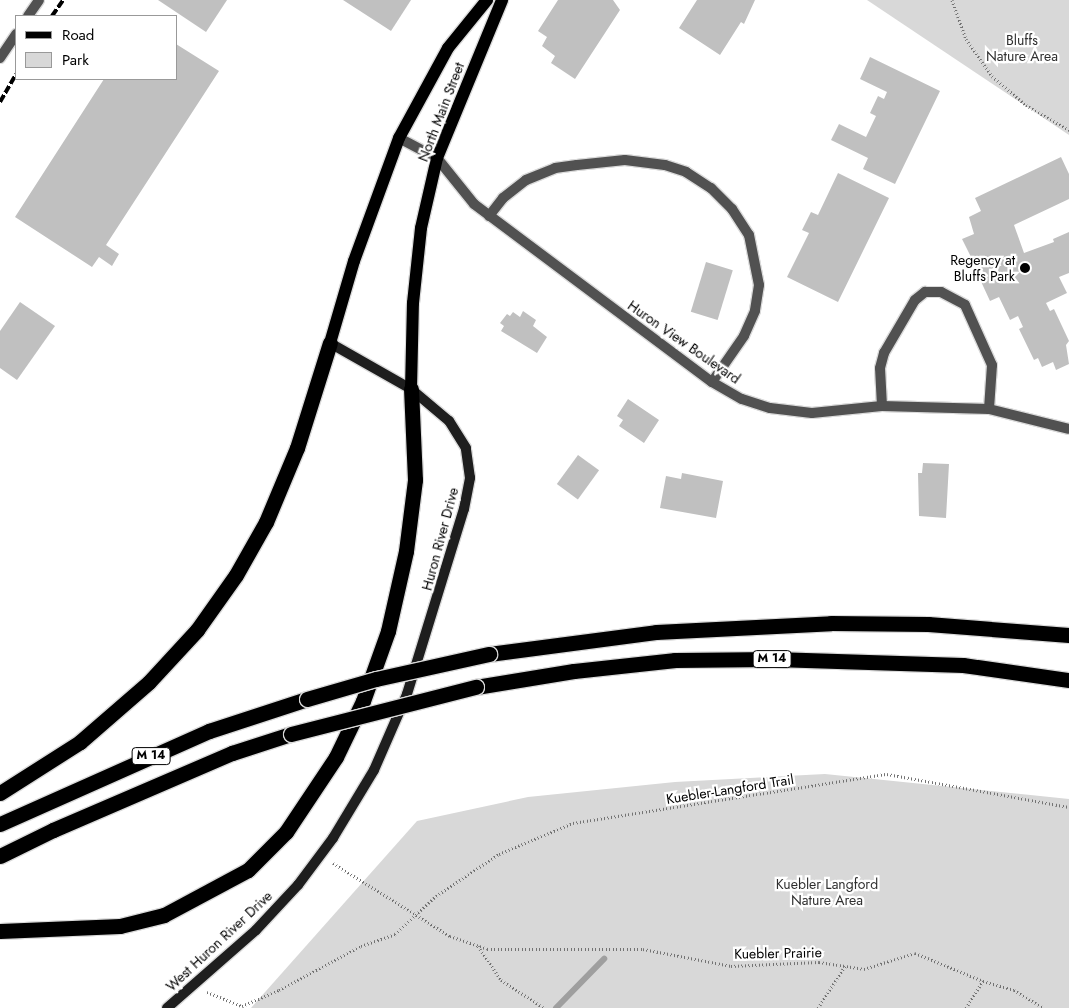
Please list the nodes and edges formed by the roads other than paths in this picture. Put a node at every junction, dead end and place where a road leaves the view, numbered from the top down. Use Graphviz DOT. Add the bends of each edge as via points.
graph roads {
  1 [pos="39,0"];
  2 [pos="487,0"];
  3 [pos="502,0"];
  4 [pos="29,15"];
  5 [pos="15,36"];
  6 [pos="0,58"];
  7 [pos="399,138"];
  8 [pos="437,158"];
  9 [pos="489,216"];
  10 [pos="330,343"];
  11 [pos="712,382"];
  12 [pos="411,389"];
  13 [pos="882,406"];
  14 [pos="989,409"];
  15 [pos="1069,429"];
  16 [pos="1069,635"];
  17 [pos="1069,680"];
  18 [pos="374,770"];
  19 [pos="0,794"];
  20 [pos="0,824"];
  21 [pos="0,856"];
  22 [pos="0,931"];
  23 [pos="167,1008"];
  1 -- 4 [label="street"];
  2 -- 7 [label="main road, North Main Street" via="448,48"];
  3 -- 8 [label="main road, North Main Street"];
  5 -- 6 [label="street"];
  7 -- 8 [label="street, Huron View Boulevard"];
  7 -- 10 [label="main road, North Main Street" via="354,261"];
  8 -- 9 [label="street, Huron View Boulevard" via="474,204"];
  8 -- 12 [label="main road, North Main Street" via="421,228 413,303"];
  9 -- 11 [label="street, Huron View Boulevard"];
  9 -- 11 [label="street" via="503,198 526,180 555,168 577,165 625,160 665,165 686,172 711,188 732,209 749,235 759,284 755,311 744,336"];
  10 -- 12 [label="street, Huron River Drive"];
  10 -- 19 [label="highway" via="297,448 266,522 236,575 197,630 149,682 80,742"];
  11 -- 13 [label="street, Huron View Boulevard" via="742,399 770,408 812,413"];
  12 -- 18 [label="street, Huron River Drive" via="449,422 466,448 470,478 458,531 427,634"];
  12 -- 22 [label="highway" via="415,480 406,551 388,631 363,700 336,757 286,832 248,870 164,915 120,926"];
  13 -- 14 [label="street, Huron View Boulevard"];
  13 -- 14 [label="street" via="880,368 884,353 915,300 925,292 941,292 965,305 992,365"];
  14 -- 15 [label="street, Huron View Boulevard"];
  16 -- 20 [label="highway, M 14, bridge" via="948,625 831,623 656,632 490,654 376,679 209,731"];
  17 -- 21 [label="highway, M 14, bridge" via="963,665 774,659 674,660 574,671 476,687 291,734 232,753"];
  18 -- 23 [label="street, West Huron River Drive" via="298,885 256,930"];
}
